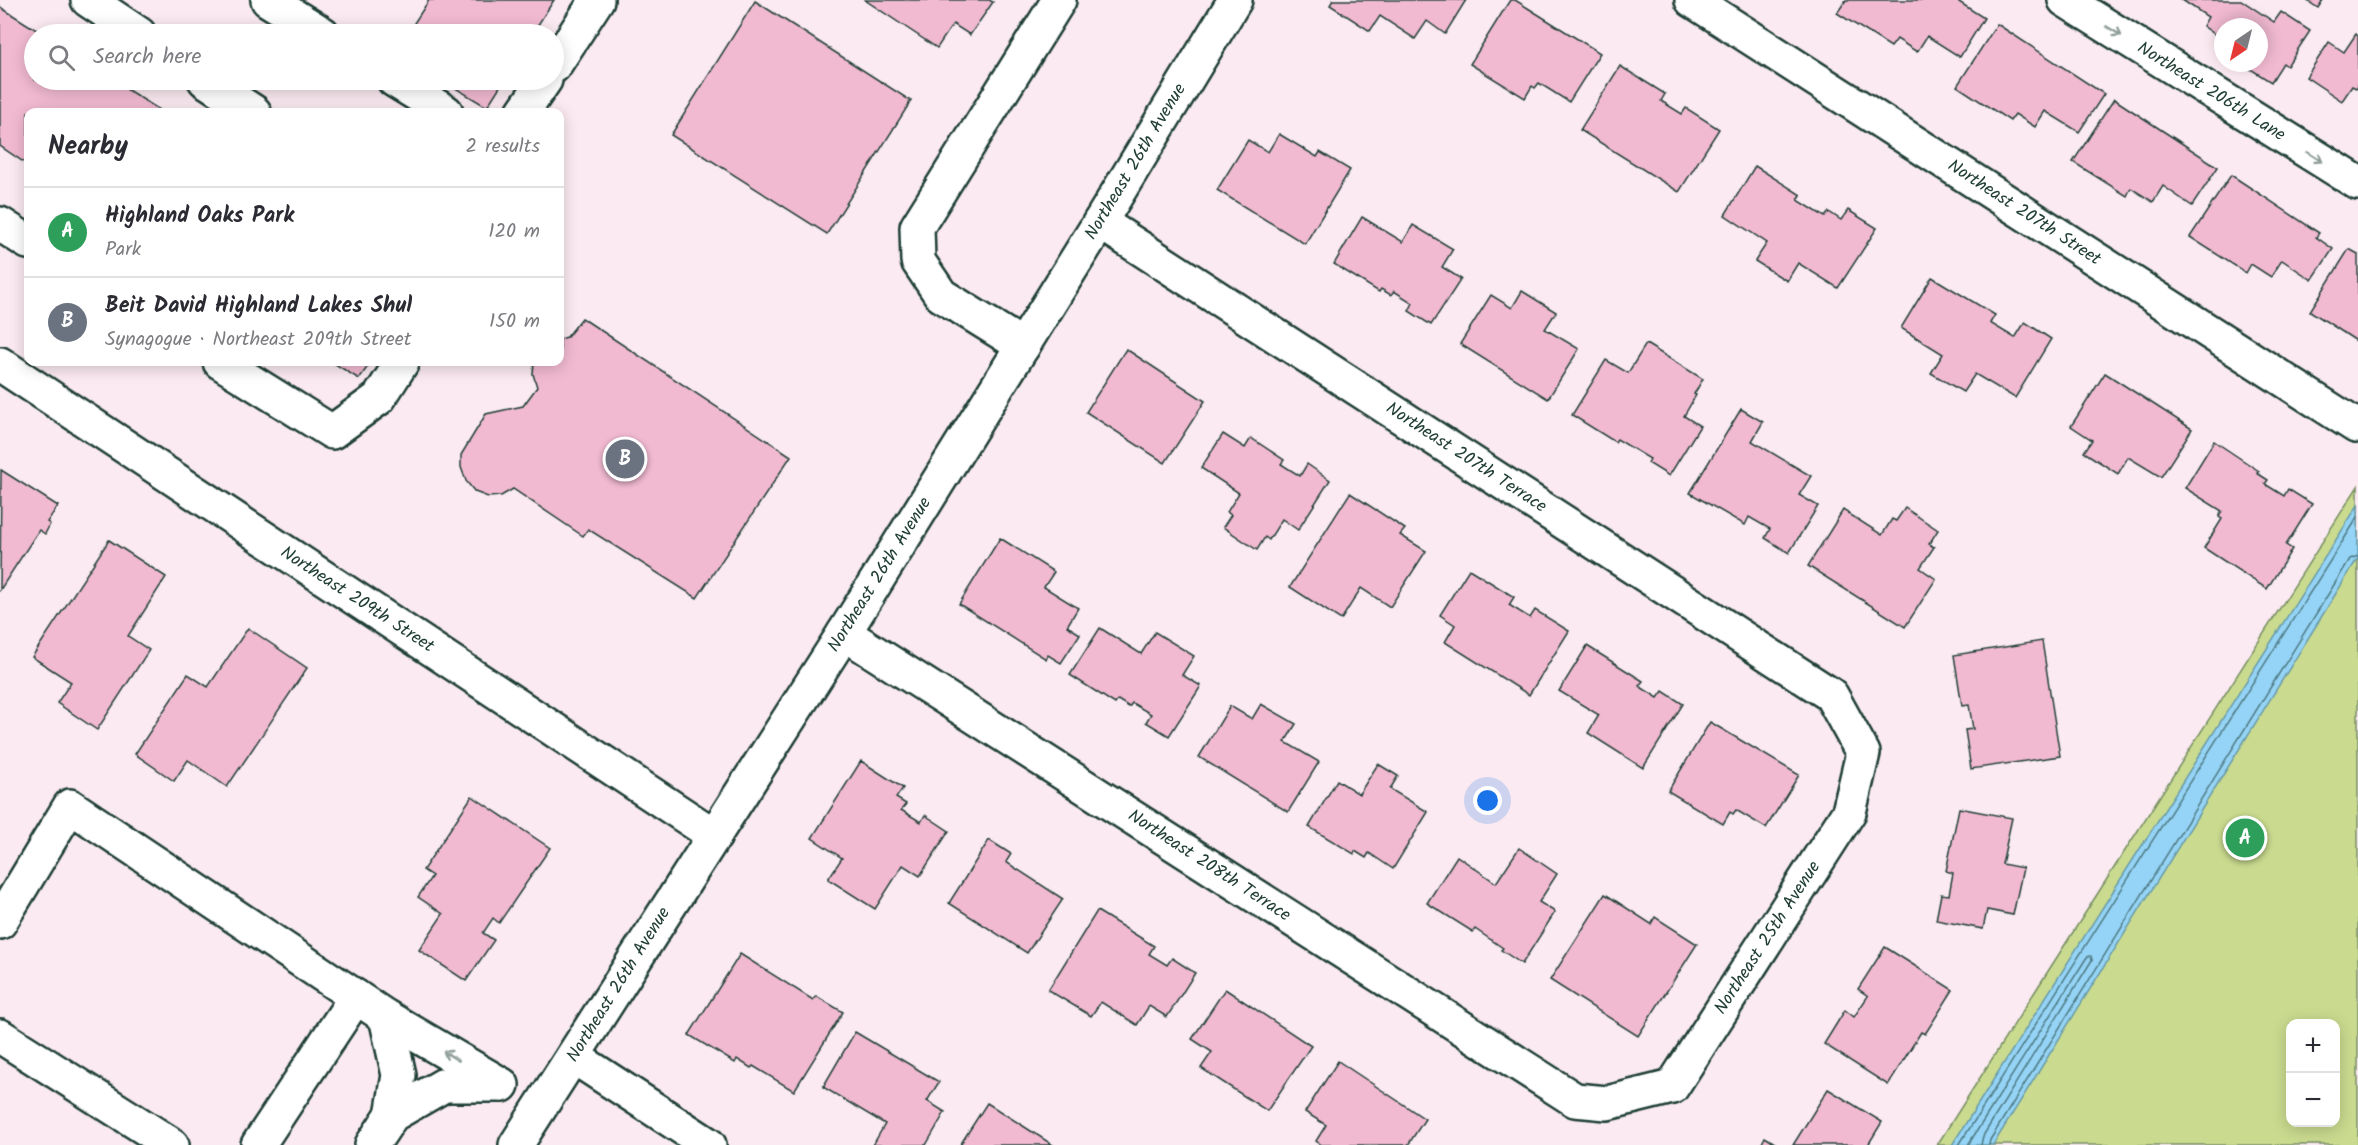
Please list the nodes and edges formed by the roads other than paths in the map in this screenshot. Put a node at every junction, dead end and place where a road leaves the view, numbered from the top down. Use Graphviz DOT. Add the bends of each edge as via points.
graph roads {
  1 [pos="88,0"];
  2 [pos="268,0"];
  3 [pos="597,0"];
  4 [pos="1059,0"];
  5 [pos="1235,0"];
  6 [pos="1692,0"];
  7 [pos="2080,4"];
  8 [pos="124,24"];
  9 [pos="307,24"];
  10 [pos="564,51"];
  11 [pos="220,90"];
  12 [pos="410,90"];
  13 [pos="538,90"];
  14 [pos="248,108"];
  15 [pos="440,108"];
  16 [pos="526,108"];
  17 [pos="2358,183"];
  18 [pos="1100,222"];
  19 [pos="0,224"];
  20 [pos="24,239"];
  21 [pos="1023,346"];
  22 [pos="0,364"];
  23 [pos="226,366"];
  24 [pos="399,366"];
  25 [pos="2356,426"];
  26 [pos="844,633"];
  27 [pos="1831,695"];
  28 [pos="714,836"];
  29 [pos="0,922"];
  30 [pos="356,998"];
  31 [pos="386,1017"];
  32 [pos="0,1036"];
  33 [pos="574,1057"];
  34 [pos="501,1085"];
  35 [pos="1575,1100"];
  36 [pos="541,1107"];
  37 [pos="392,1115"];
  38 [pos="172,1145"];
  39 [pos="258,1145"];
  40 [pos="372,1145"];
  41 [pos="516,1145"];
  42 [pos="709,1145"];
  1 -- 8 [label="street"];
  2 -- 9 [label="street"];
  3 -- 10 [label="street"];
  4 -- 21 [label="street" via="917,227 918,261 941,295"];
  5 -- 18 [label="street, Northeast 26th Avenue"];
  6 -- 25 [label="street, Northeast 207th Street"];
  7 -- 17 [label="street, Northeast 206th Lane, one-way"];
  11 -- 14 [label="street"];
  12 -- 15 [label="street"];
  13 -- 16 [label="street"];
  18 -- 21 [label="street, Northeast 26th Avenue"];
  18 -- 27 [label="street, Northeast 207th Terrace"];
  19 -- 20 [label="street"];
  21 -- 26 [label="street, Northeast 26th Avenue"];
  22 -- 28 [label="street, Northeast 209th Street"];
  23 -- 24 [label="street" via="332,432 379,398"];
  26 -- 28 [label="street, Northeast 26th Avenue"];
  26 -- 35 [label="street, Northeast 208th Terrace"];
  27 -- 35 [label="street, Northeast 25th Avenue" via="1863,753 1849,812 1672,1087 1607,1103"];
  28 -- 33 [label="street, Northeast 26th Avenue"];
  29 -- 30 [label="street" via="70,806"];
  30 -- 31 [label="street"];
  30 -- 39 [label="street"];
  34 -- 31 [label="street, one-way"];
  31 -- 37 [label="street" via="399,1075"];
  32 -- 38 [label="street"];
  33 -- 36 [label="street, Northeast 26th Avenue"];
  33 -- 42 [label="street"];
  34 -- 36 [label="street"];
  34 -- 37 [label="street" via="444,1086"];
  36 -- 41 [label="street, Northeast 26th Avenue"];
  37 -- 40 [label="street"];
}
